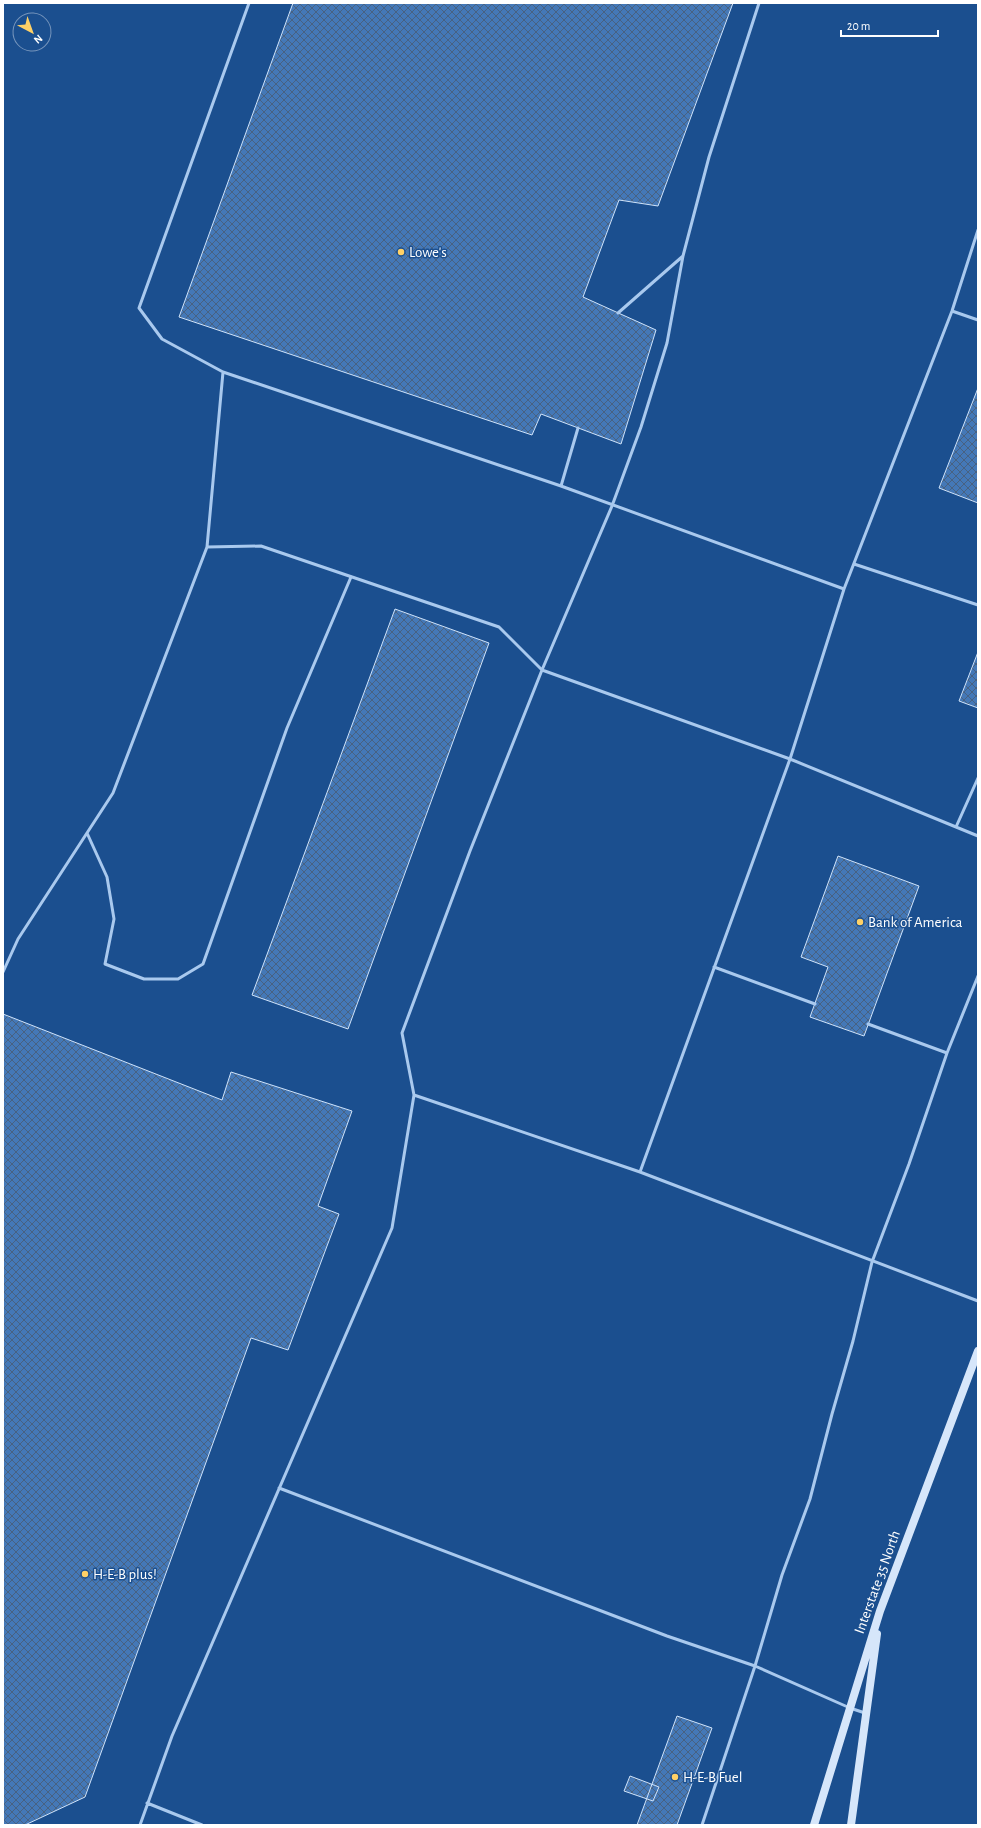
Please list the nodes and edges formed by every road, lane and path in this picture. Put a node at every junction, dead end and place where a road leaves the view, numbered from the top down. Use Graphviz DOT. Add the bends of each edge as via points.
graph roads {
  1 [pos="249,3"];
  2 [pos="759,3"];
  3 [pos="978,230"];
  4 [pos="683,256"];
  5 [pos="952,311"];
  6 [pos="618,313"];
  7 [pos="978,320"];
  8 [pos="223,372"];
  9 [pos="578,428"];
  10 [pos="561,486"];
  11 [pos="612,506"];
  12 [pos="207,547"];
  13 [pos="854,564"];
  14 [pos="351,577"];
  15 [pos="844,589"];
  16 [pos="978,605"];
  17 [pos="542,670"];
  18 [pos="790,759"];
  19 [pos="978,778"];
  20 [pos="956,826"];
  21 [pos="87,833"];
  22 [pos="978,836"];
  23 [pos="714,967"];
  24 [pos="3,972"];
  25 [pos="978,976"];
  26 [pos="815,1004"];
  27 [pos="868,1024"];
  28 [pos="947,1053"];
  29 [pos="414,1095"];
  30 [pos="640,1172"];
  31 [pos="872,1262"];
  32 [pos="978,1301"];
  33 [pos="978,1351"];
  34 [pos="279,1488"];
  35 [pos="880,1611"];
  36 [pos="755,1666"];
  37 [pos="850,1708"];
  38 [pos="867,1713"];
  39 [pos="147,1804"];
  40 [pos="140,1825"];
  41 [pos="202,1825"];
  42 [pos="702,1825"];
  43 [pos="814,1825"];
  44 [pos="852,1825"];
  1 -- 8 [label="lane" via="139,308 162,339"];
  2 -- 4 [label="lane" via="709,157"];
  3 -- 5 [label="lane"];
  4 -- 6 [label="lane"];
  4 -- 11 [label="lane" via="667,343 641,427"];
  5 -- 7 [label="lane"];
  5 -- 13 [label="lane"];
  8 -- 10 [label="lane"];
  8 -- 12 [label="lane"];
  9 -- 10 [label="lane"];
  10 -- 11 [label="lane"];
  11 -- 15 [label="lane"];
  11 -- 17 [label="lane"];
  12 -- 14 [label="lane" via="261,546"];
  12 -- 21 [label="lane" via="112,793"];
  13 -- 15 [label="lane"];
  13 -- 16 [label="lane"];
  14 -- 17 [label="lane" via="499,627"];
  14 -- 21 [label="lane" via="287,728 203,964 178,979 144,979 105,964 114,919 107,877"];
  15 -- 18 [label="lane"];
  17 -- 18 [label="lane"];
  17 -- 29 [label="lane" via="470,851 402,1034"];
  18 -- 20 [label="lane"];
  18 -- 23 [label="lane"];
  19 -- 20 [label="lane"];
  20 -- 22 [label="lane"];
  21 -- 24 [label="lane" via="18,939"];
  23 -- 26 [label="lane"];
  23 -- 30 [label="lane"];
  25 -- 28 [label="lane"];
  27 -- 28 [label="lane"];
  28 -- 31 [label="lane" via="910,1164"];
  29 -- 30 [label="lane"];
  29 -- 34 [label="lane" via="392,1228"];
  30 -- 31 [label="lane"];
  31 -- 32 [label="lane"];
  31 -- 36 [label="lane" via="854,1341 810,1499 782,1575"];
  33 -- 35 [label="main road, Interstate 35 North"];
  34 -- 36 [label="lane" via="659,1633"];
  34 -- 39 [label="lane" via="172,1736"];
  35 -- 37 [label="main road, Interstate 35 North"];
  35 -- 38 [label="main road"];
  36 -- 37 [label="lane"];
  36 -- 42 [label="lane"];
  37 -- 38 [label="lane"];
  37 -- 43 [label="main road, Interstate 35 North"];
  38 -- 44 [label="main road"];
  39 -- 40 [label="lane"];
  39 -- 41 [label="lane"];
}
